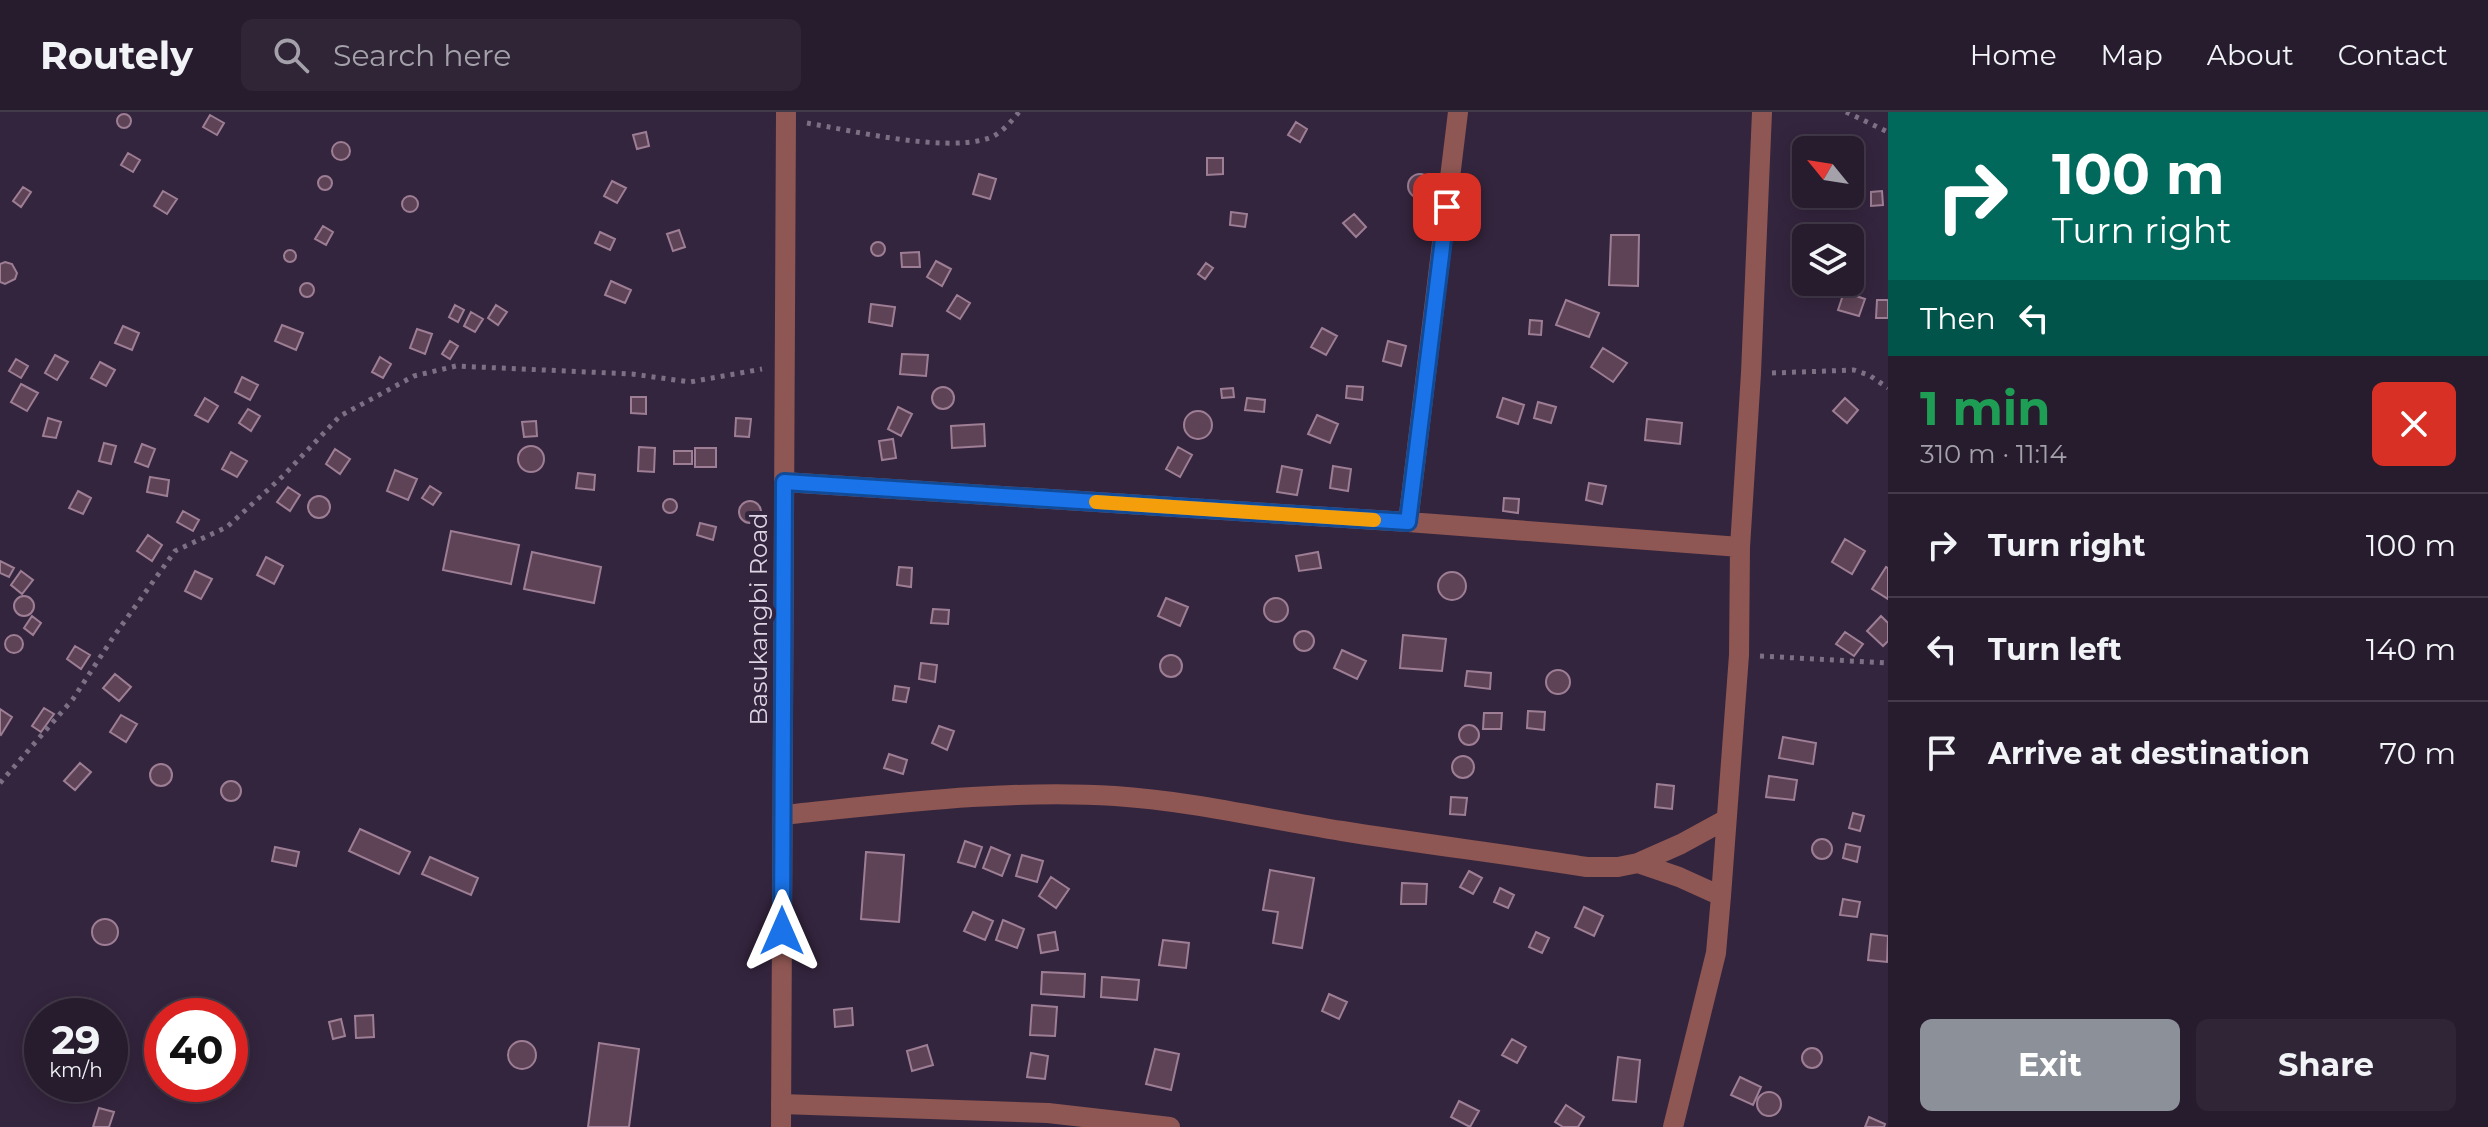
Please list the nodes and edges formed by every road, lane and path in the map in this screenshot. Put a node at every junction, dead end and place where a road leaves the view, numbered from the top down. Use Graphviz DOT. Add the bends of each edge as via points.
graph roads {
  1 [pos="1019,112"];
  2 [pos="1458,112"];
  3 [pos="1762,112"];
  4 [pos="1846,112"];
  5 [pos="786,116"];
  6 [pos="1888,132"];
  7 [pos="785,365"];
  8 [pos="1751,373"];
  9 [pos="1888,388"];
  10 [pos="784,482"];
  11 [pos="1408,522"];
  12 [pos="1740,547"];
  13 [pos="1739,655"];
  14 [pos="1888,663"];
  15 [pos="0,783"];
  16 [pos="783,815"];
  17 [pos="1725,820"];
  18 [pos="1638,863"];
  19 [pos="1721,896"];
  20 [pos="781,1104"];
  21 [pos="781,1127"];
  22 [pos="1170,1127"];
  23 [pos="1673,1127"];
  1 -- 5 [label="path" via="989,139 958,144"];
  2 -- 11 [label="street"];
  3 -- 8 [label="street"];
  4 -- 6 [label="path"];
  5 -- 7 [label="street, Basukangbi Road"];
  7 -- 10 [label="street, Basukangbi Road"];
  7 -- 15 [label="path" via="690,382 632,374 456,366 401,382 340,416 227,527 175,551 73,699"];
  8 -- 9 [label="path" via="1854,370"];
  8 -- 12 [label="street"];
  10 -- 11 [label="street"];
  10 -- 16 [label="street, Basukangbi Road"];
  11 -- 12 [label="street"];
  12 -- 13 [label="street"];
  13 -- 14 [label="path"];
  13 -- 17 [label="street"];
  16 -- 18 [label="street" via="920,801 1114,796 1176,801 1587,867"];
  16 -- 20 [label="street, Basukangbi Road"];
  17 -- 18 [label="street"];
  17 -- 19 [label="street"];
  18 -- 19 [label="street"];
  19 -- 23 [label="street" via="1716,953"];
  20 -- 21 [label="street, Basukangbi Road"];
  20 -- 22 [label="street" via="1048,1113"];
}
